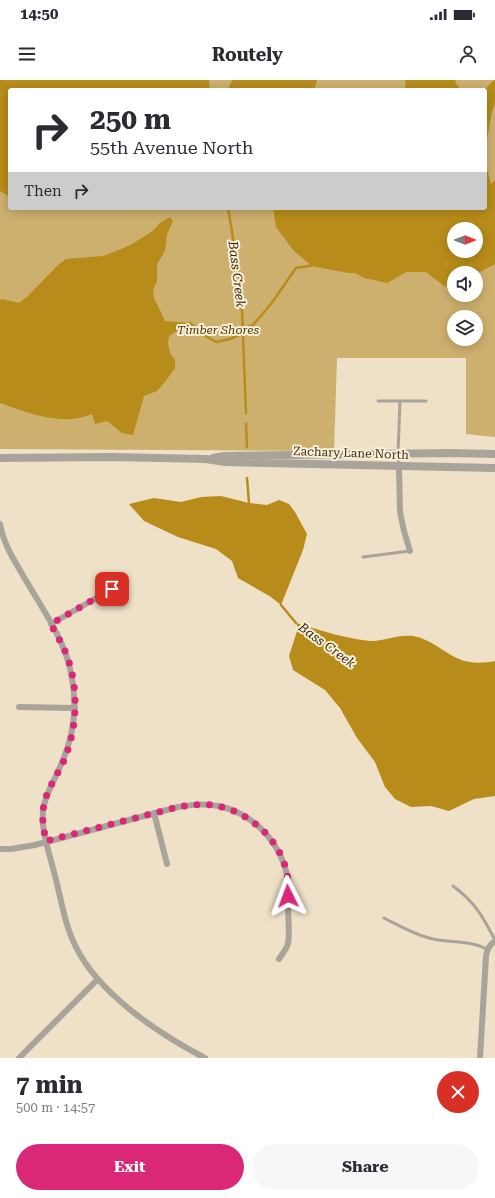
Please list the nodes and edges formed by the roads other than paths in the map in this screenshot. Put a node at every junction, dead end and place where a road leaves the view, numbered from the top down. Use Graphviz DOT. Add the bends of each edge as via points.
graph roads {
  1 [pos="378,400"];
  2 [pos="400,401"];
  3 [pos="426,401"];
  4 [pos="398,454"];
  5 [pos="495,454"];
  6 [pos="0,458"];
  7 [pos="206,459"];
  8 [pos="400,467"];
  9 [pos="495,468"];
  10 [pos="0,524"];
  11 [pos="410,551"];
  12 [pos="363,557"];
  13 [pos="112,589"];
  14 [pos="51,624"];
  15 [pos="19,707"];
  16 [pos="74,708"];
  17 [pos="154,813"];
  18 [pos="46,841"];
  19 [pos="0,849"];
  20 [pos="167,864"];
  21 [pos="453,886"];
  22 [pos="384,918"];
  23 [pos="495,941"];
  24 [pos="487,949"];
  25 [pos="279,959"];
  26 [pos="98,979"];
  27 [pos="19,1058"];
  28 [pos="205,1058"];
  29 [pos="480,1058"];
  1 -- 2 [label="lane"];
  2 -- 3 [label="lane"];
  2 -- 4 [label="lane"];
  4 -- 5 [label="street, Zachary Lane North"];
  4 -- 7 [label="street, Zachary Lane North" via="224,456"];
  4 -- 8 [label="lane"];
  6 -- 7 [label="street, Zachary Lane North"];
  7 -- 8 [label="street, Zachary Lane North" via="225,462"];
  8 -- 9 [label="street, Zachary Lane North"];
  8 -- 11 [label="street" via="400,512"];
  10 -- 14 [label="street" via="6,545"];
  11 -- 12 [label="lane"];
  13 -- 14 [label="street"];
  14 -- 16 [label="street" via="65,651 71,671"];
  15 -- 16 [label="street"];
  16 -- 18 [label="street" via="71,737 65,757 44,804"];
  17 -- 18 [label="street"];
  17 -- 20 [label="street"];
  17 -- 25 [label="street" via="197,804 217,806 243,814 263,830 276,846 288,880 288,943"];
  18 -- 19 [label="street" via="35,845"];
  18 -- 26 [label="street" via="69,930 79,952"];
  21 -- 23 [label="lane" via="466,895 476,907"];
  22 -- 24 [label="lane" via="424,937 474,944"];
  23 -- 24 [label="street"];
  24 -- 29 [label="street"];
  26 -- 27 [label="street"];
  26 -- 28 [label="street" via="148,1023"];
}
